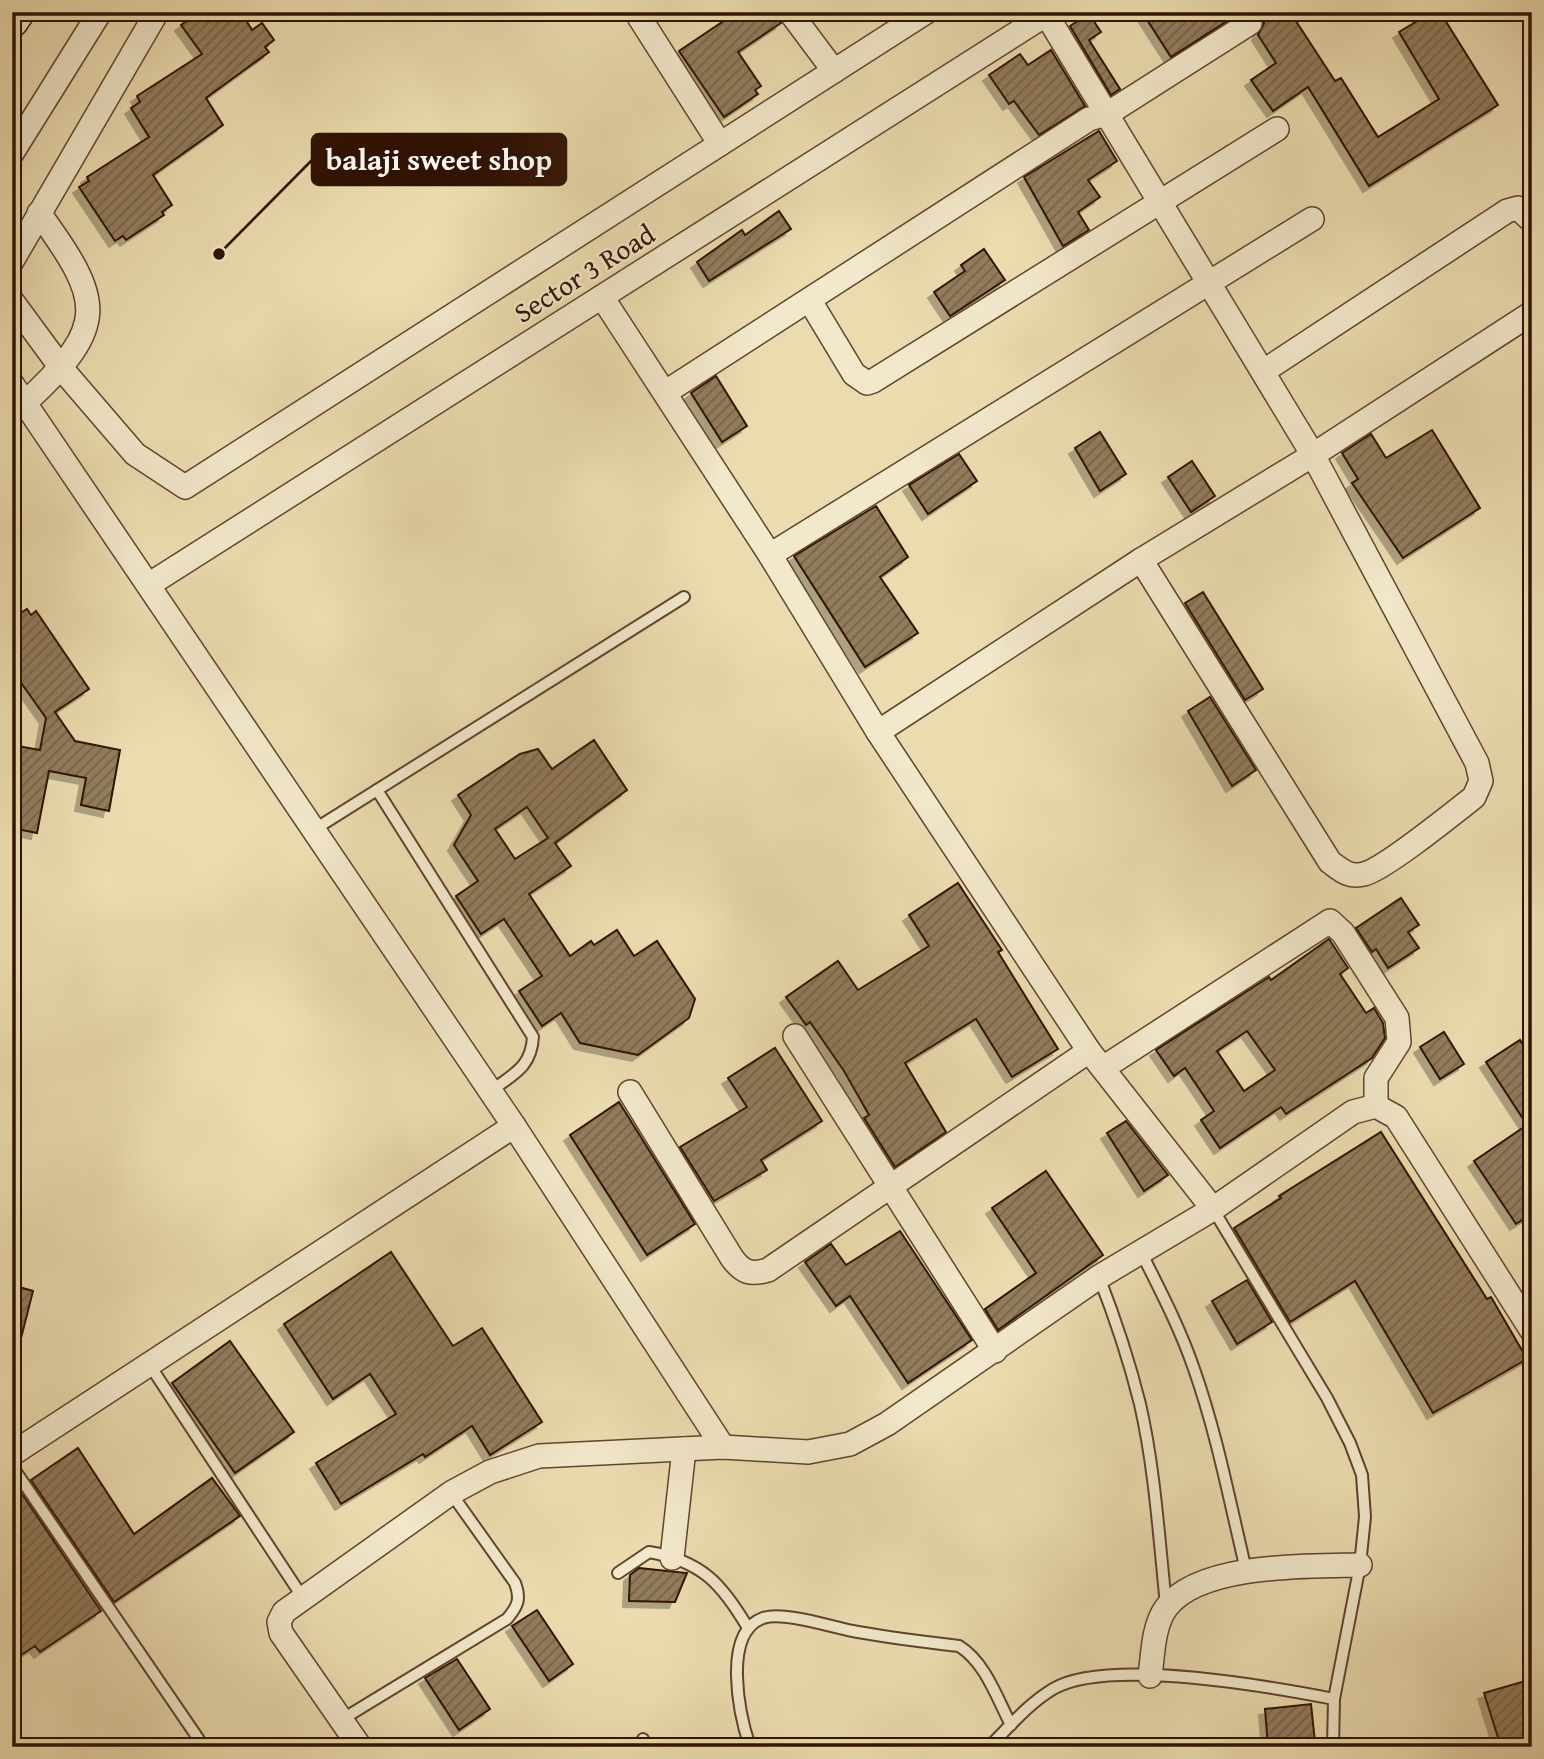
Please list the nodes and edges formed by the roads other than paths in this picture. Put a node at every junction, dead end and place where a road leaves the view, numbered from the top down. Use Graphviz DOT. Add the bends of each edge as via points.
graph roads {
  1 [pos="18,12"];
  2 [pos="100,12"];
  3 [pos="157,12"];
  4 [pos="636,12"];
  5 [pos="790,12"];
  6 [pos="926,12"];
  7 [pos="1048,13"];
  8 [pos="12,21"];
  9 [pos="1250,23"];
  10 [pos="834,71"];
  11 [pos="1107,114"];
  12 [pos="1277,128"];
  13 [pos="720,144"];
  14 [pos="12,153"];
  15 [pos="1159,200"];
  16 [pos="39,213"];
  17 [pos="1312,219"];
  18 [pos="1532,221"];
  19 [pos="12,261"];
  20 [pos="1210,283"];
  21 [pos="602,298"];
  22 [pos="12,301"];
  23 [pos="810,301"];
  24 [pos="1532,313"];
  25 [pos="62,369"];
  26 [pos="1264,371"];
  27 [pos="12,384"];
  28 [pos="666,392"];
  29 [pos="27,401"];
  30 [pos="1313,455"];
  31 [pos="770,555"];
  32 [pos="1141,560"];
  33 [pos="150,584"];
  34 [pos="684,597"];
  35 [pos="878,732"];
  36 [pos="377,790"];
  37 [pos="315,829"];
  38 [pos="795,1036"];
  39 [pos="1096,1059"];
  40 [pos="491,1091"];
  41 [pos="630,1092"];
  42 [pos="1376,1106"];
  43 [pos="514,1126"];
  44 [pos="892,1185"];
  45 [pos="1213,1209"];
  46 [pos="1140,1252"];
  47 [pos="1099,1276"];
  48 [pos="1532,1331"];
  49 [pos="995,1351"];
  50 [pos="149,1364"];
  51 [pos="723,1447"];
  52 [pos="684,1449"];
  53 [pos="12,1454"];
  54 [pos="12,1466"];
  55 [pos="451,1493"];
  56 [pos="672,1558"];
  57 [pos="1360,1565"];
  58 [pos="1246,1570"];
  59 [pos="618,1573"];
  60 [pos="303,1598"];
  61 [pos="1166,1608"];
  62 [pos="748,1628"];
  63 [pos="1150,1675"];
  64 [pos="1334,1699"];
  65 [pos="341,1720"];
  66 [pos="1011,1725"];
  67 [pos="204,1747"];
  68 [pos="360,1747"];
  69 [pos="750,1747"];
  70 [pos="989,1747"];
  71 [pos="1333,1747"];
  1 -- 8 [label="main road"];
  2 -- 14 [label="street"];
  3 -- 16 [label="street"];
  4 -- 13 [label="street"];
  5 -- 10 [label="street"];
  6 -- 10 [label="street"];
  7 -- 11 [label="street"];
  7 -- 21 [label="street, Sector 3 Road"];
  9 -- 11 [label="street"];
  10 -- 13 [label="street"];
  11 -- 15 [label="street"];
  11 -- 23 [label="street" via="1089,119"];
  12 -- 15 [label="street"];
  13 -- 25 [label="street" via="185,487 135,454"];
  15 -- 20 [label="street"];
  15 -- 23 [label="street" via="867,383 854,374"];
  16 -- 19 [label="street"];
  16 -- 25 [label="street" via="68,253 88,304 87,328"];
  17 -- 20 [label="street"];
  18 -- 26 [label="street" via="1518,208 1507,211"];
  20 -- 26 [label="street"];
  20 -- 31 [label="street"];
  21 -- 28 [label="street"];
  21 -- 33 [label="street, Sector 3 Road"];
  22 -- 25 [label="street"];
  23 -- 28 [label="street"];
  24 -- 30 [label="street"];
  25 -- 29 [label="street"];
  26 -- 30 [label="street"];
  27 -- 29 [label="street"];
  28 -- 31 [label="street"];
  29 -- 33 [label="street"];
  30 -- 32 [label="street"];
  30 -- 32 [label="street" via="1477,763 1481,781 1474,797 1382,864 1364,874 1346,874 1330,862"];
  31 -- 35 [label="street"];
  32 -- 35 [label="street"];
  33 -- 37 [label="street"];
  34 -- 36 [label="lane"];
  35 -- 39 [label="street"];
  36 -- 37 [label="lane"];
  36 -- 40 [label="lane" via="533,1037 532,1054 525,1066"];
  37 -- 40 [label="street"];
  38 -- 44 [label="street"];
  39 -- 42 [label="street" via="1330,921 1343,933 1397,1018 1399,1042 1376,1078"];
  39 -- 44 [label="street"];
  39 -- 45 [label="street"];
  40 -- 43 [label="street"];
  41 -- 44 [label="street" via="741,1270 753,1274 768,1270"];
  42 -- 45 [label="street" via="1353,1112"];
  42 -- 48 [label="street" via="1396,1118"];
  43 -- 50 [label="street"];
  43 -- 51 [label="street"];
  44 -- 49 [label="street"];
  45 -- 46 [label="street"];
  45 -- 57 [label="lane" via="1350,1443 1362,1475 1365,1517"];
  46 -- 47 [label="street"];
  46 -- 58 [label="lane" via="1194,1368"];
  47 -- 49 [label="street"];
  47 -- 61 [label="lane" via="1140,1404 1152,1470"];
  49 -- 51 [label="street" via="850,1444 808,1452"];
  50 -- 53 [label="street"];
  50 -- 60 [label="lane"];
  51 -- 52 [label="street"];
  52 -- 55 [label="street" via="539,1457 489,1472"];
  52 -- 56 [label="street"];
  54 -- 67 [label="lane"];
  55 -- 60 [label="street"];
  55 -- 65 [label="lane" via="514,1583 518,1606 507,1619"];
  56 -- 59 [label="lane" via="649,1552"];
  56 -- 62 [label="lane" via="715,1580"];
  57 -- 58 [label="street"];
  57 -- 64 [label="lane"];
  58 -- 61 [label="street" via="1189,1590"];
  60 -- 65 [label="street" via="284,1612 279,1622 281,1633"];
  61 -- 63 [label="street" via="1156,1632"];
  62 -- 66 [label="lane" via="763,1618 781,1617 959,1646 981,1667"];
  62 -- 69 [label="lane" via="736,1686"];
  63 -- 64 [label="lane" via="1234,1682"];
  63 -- 66 [label="lane" via="1083,1678 1055,1688"];
  64 -- 71 [label="lane"];
  65 -- 68 [label="street"];
  66 -- 70 [label="lane"];
}
